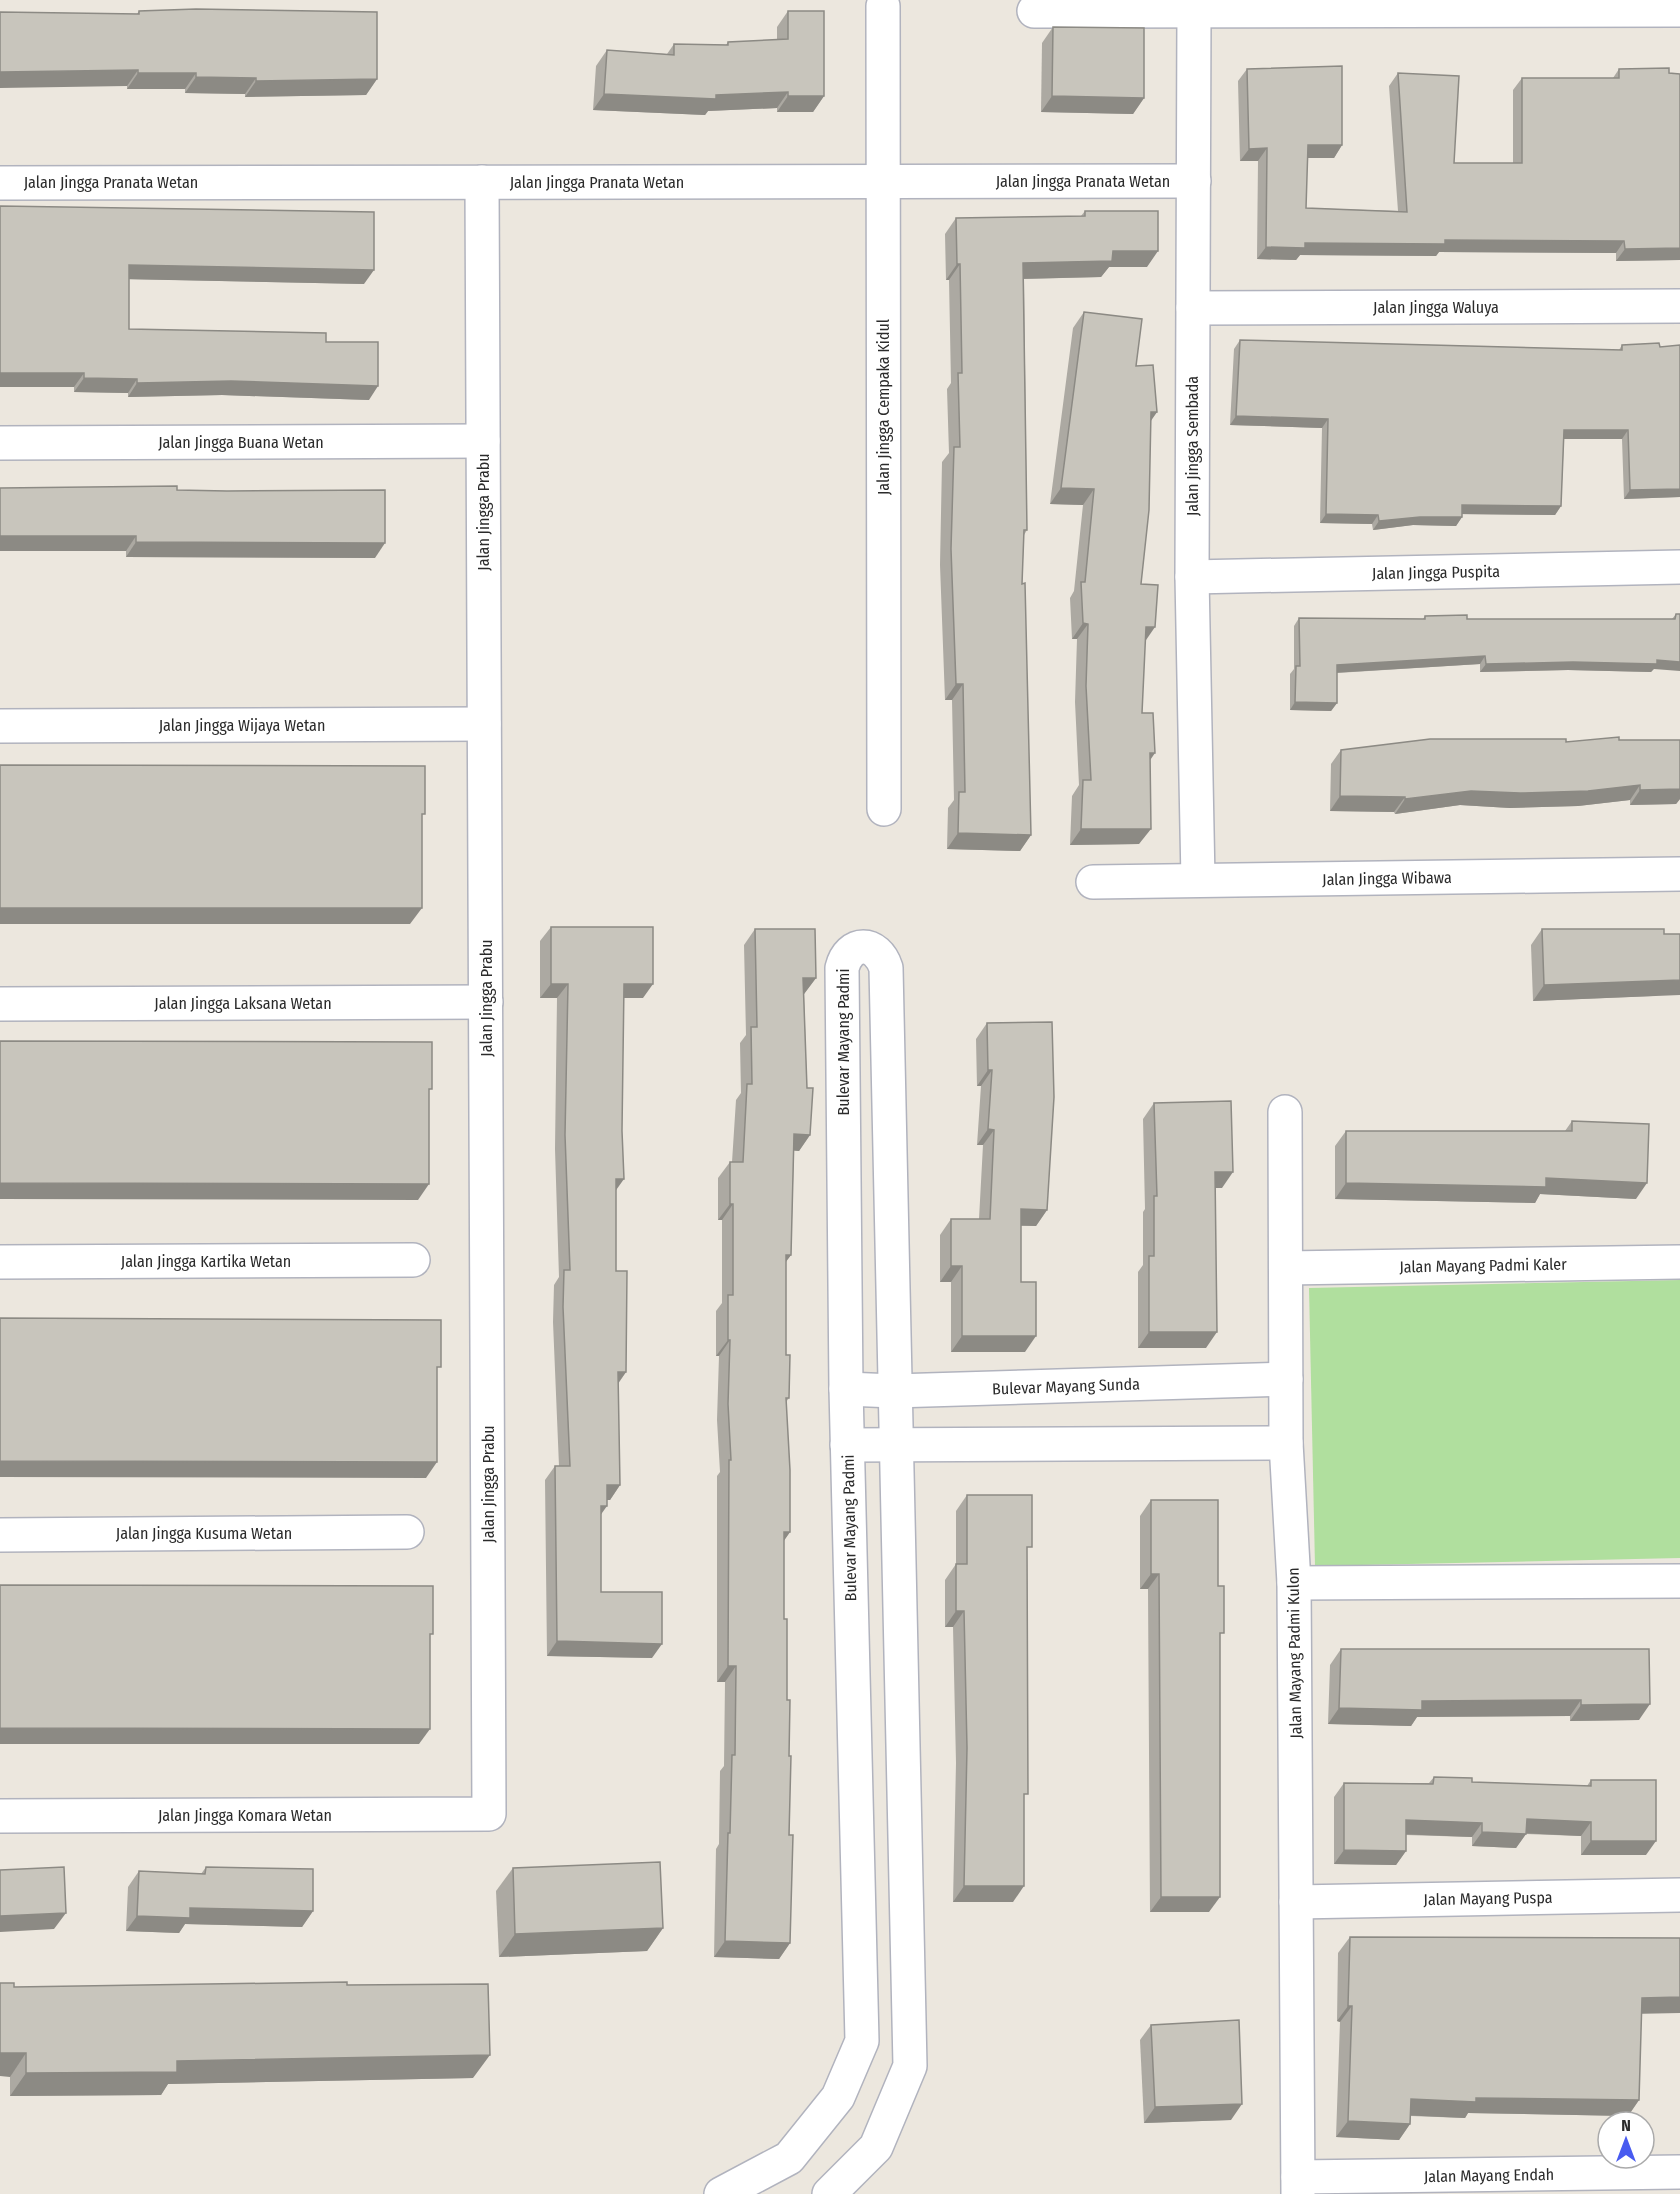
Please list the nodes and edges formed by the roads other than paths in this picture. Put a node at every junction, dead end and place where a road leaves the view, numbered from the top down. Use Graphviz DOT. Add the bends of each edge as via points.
graph roads {
  1 [pos="883,6"];
  2 [pos="1464,6"];
  3 [pos="1680,10"];
  4 [pos="1034,11"];
  5 [pos="1194,11"];
  6 [pos="883,181"];
  7 [pos="1194,181"];
  8 [pos="482,182"];
  9 [pos="0,183"];
  10 [pos="1680,306"];
  11 [pos="1193,308"];
  12 [pos="483,441"];
  13 [pos="0,443"];
  14 [pos="1680,567"];
  15 [pos="1192,577"];
  16 [pos="484,724"];
  17 [pos="0,726"];
  18 [pos="884,808"];
  19 [pos="1680,874"];
  20 [pos="1198,880"];
  21 [pos="1094,882"];
  22 [pos="486,1002"];
  23 [pos="0,1004"];
  24 [pos="1285,1112"];
  25 [pos="412,1260"];
  26 [pos="0,1262"];
  27 [pos="1680,1262"];
  28 [pos="1286,1268"];
  29 [pos="1286,1379"];
  30 [pos="846,1389"];
  31 [pos="894,1391"];
  32 [pos="896,1443"];
  33 [pos="1286,1443"];
  34 [pos="847,1445"];
  35 [pos="407,1532"];
  36 [pos="0,1535"];
  37 [pos="1680,1581"];
  38 [pos="1294,1583"];
  39 [pos="489,1814"];
  40 [pos="0,1816"];
  41 [pos="1680,1895"];
  42 [pos="1296,1902"];
  43 [pos="1680,2172"];
  44 [pos="1298,2186"];
  45 [pos="721,2194"];
  46 [pos="829,2194"];
  1 -- 6 [label="street, Jalan Jingga Cempaka Kidul"];
  2 -- 3 [label="street"];
  2 -- 5 [label="street"];
  4 -- 5 [label="street"];
  5 -- 7 [label="street, Jalan Jingga Sembada"];
  6 -- 7 [label="street, Jalan Jingga Pranata Wetan"];
  6 -- 8 [label="street, Jalan Jingga Pranata Wetan"];
  6 -- 18 [label="street, Jalan Jingga Cempaka Kidul"];
  7 -- 11 [label="street, Jalan Jingga Sembada"];
  8 -- 9 [label="street, Jalan Jingga Pranata Wetan"];
  8 -- 12 [label="street, Jalan Jingga Prabu"];
  10 -- 11 [label="street, Jalan Jingga Waluya"];
  11 -- 15 [label="street, Jalan Jingga Sembada"];
  12 -- 13 [label="street, Jalan Jingga Buana Wetan"];
  12 -- 16 [label="street, Jalan Jingga Prabu"];
  14 -- 15 [label="street, Jalan Jingga Puspita"];
  15 -- 20 [label="street, Jalan Jingga Sembada"];
  16 -- 17 [label="street, Jalan Jingga Wijaya Wetan"];
  16 -- 22 [label="street, Jalan Jingga Prabu"];
  19 -- 20 [label="street, Jalan Jingga Wibawa"];
  20 -- 21 [label="street, Jalan Jingga Wibawa"];
  22 -- 23 [label="street, Jalan Jingga Laksana Wetan"];
  22 -- 39 [label="street, Jalan Jingga Prabu"];
  24 -- 28 [label="street, Jalan Mayang Padmi Kulon"];
  25 -- 26 [label="street, Jalan Jingga Kartika Wetan"];
  27 -- 28 [label="street, Jalan Mayang Padmi Kaler"];
  28 -- 29 [label="street, Jalan Mayang Padmi Kulon"];
  29 -- 31 [label="street, Bulevar Mayang Sunda"];
  29 -- 33 [label="street, Jalan Mayang Padmi Kulon"];
  30 -- 31 [label="street, Bulevar Mayang Sunda"];
  30 -- 31 [label="street, Bulevar Mayang Padmi" via="842,968 844,957 852,949 863,947 874,949 886,968"];
  30 -- 34 [label="street, Bulevar Mayang Padmi"];
  31 -- 32 [label="street, Bulevar Mayang Padmi"];
  32 -- 33 [label="street"];
  32 -- 34 [label="street"];
  32 -- 46 [label="street, Bulevar Mayang Padmi" via="910,2066 876,2147"];
  33 -- 38 [label="street, Jalan Mayang Padmi Kulon"];
  34 -- 45 [label="street, Bulevar Mayang Padmi" via="862,2041 838,2097 789,2158"];
  35 -- 36 [label="street, Jalan Jingga Kusuma Wetan"];
  37 -- 38 [label="street"];
  38 -- 42 [label="street, Jalan Mayang Padmi Kulon"];
  39 -- 40 [label="street, Jalan Jingga Komara Wetan"];
  41 -- 42 [label="street, Jalan Mayang Puspa"];
  42 -- 44 [label="street, Jalan Mayang Padmi Kulon"];
  43 -- 44 [label="street, Jalan Mayang Endah"];
}
